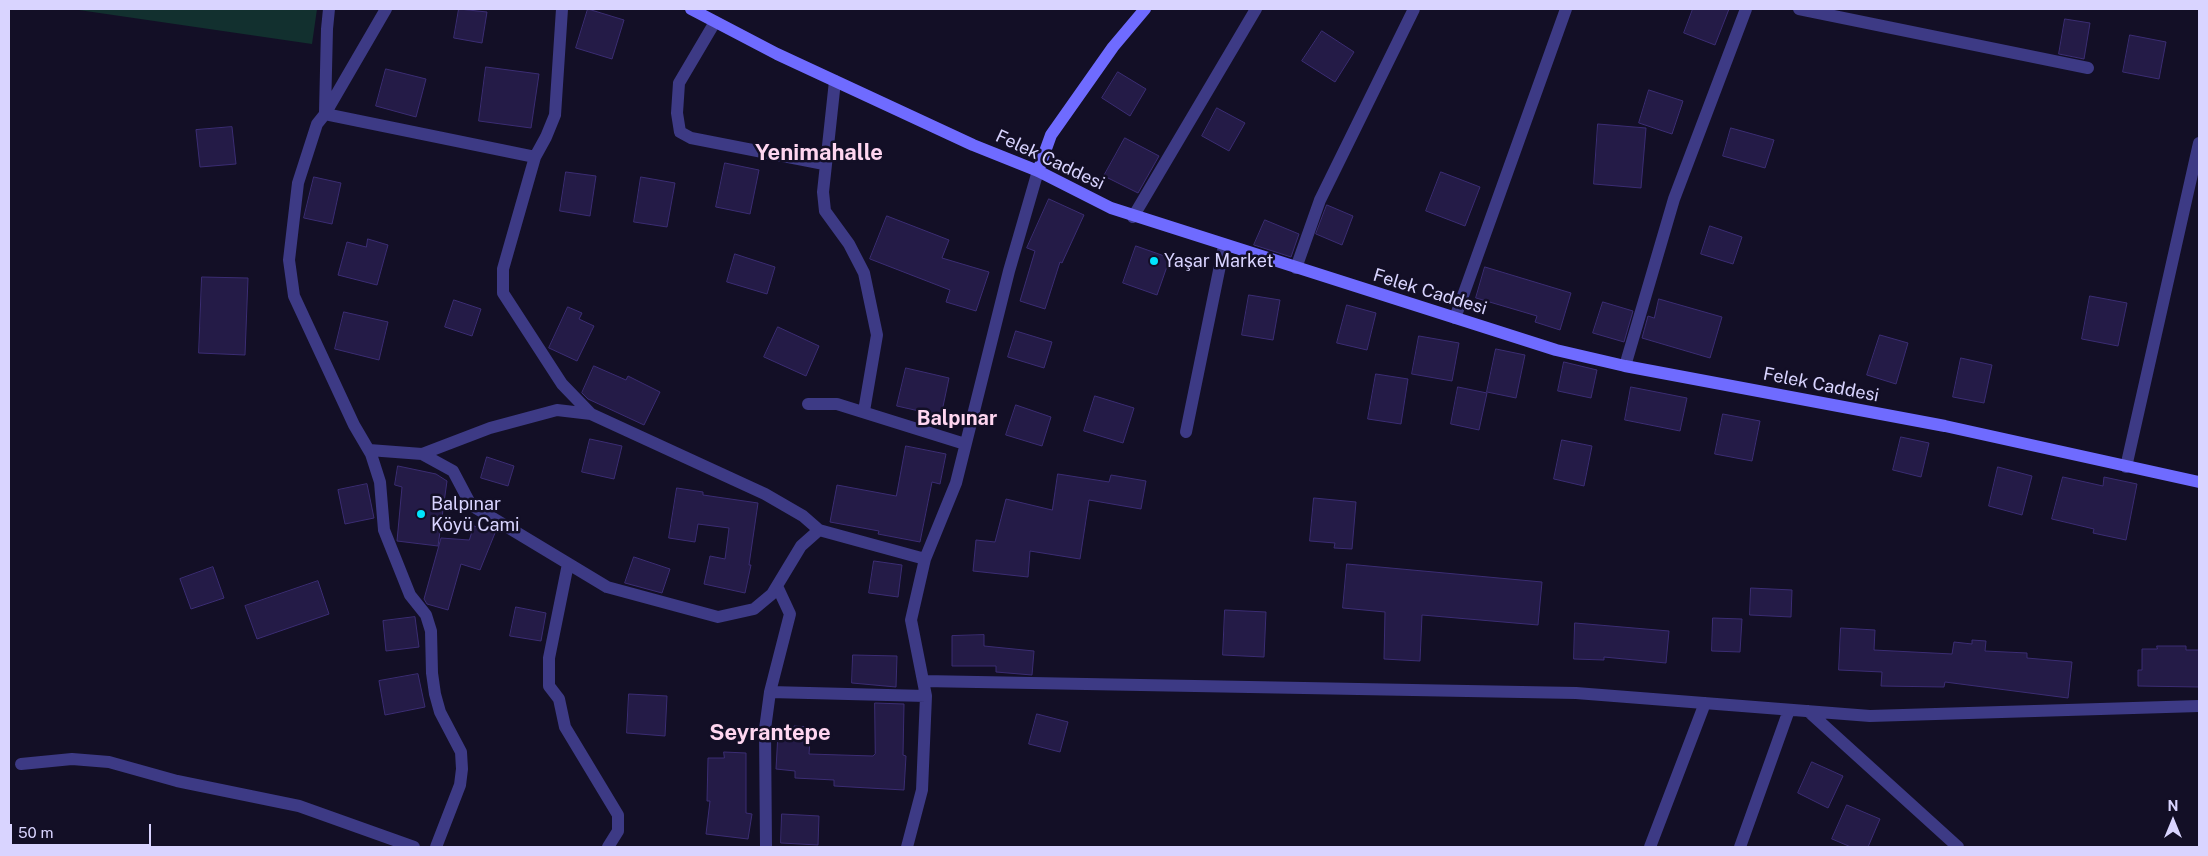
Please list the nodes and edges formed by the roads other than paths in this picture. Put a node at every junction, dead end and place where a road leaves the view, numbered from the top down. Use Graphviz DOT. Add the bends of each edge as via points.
graph roads {
  1 [pos="329,9"];
  2 [pos="386,9"];
  3 [pos="562,9"];
  4 [pos="690,9"];
  5 [pos="1145,9"];
  6 [pos="1256,9"];
  7 [pos="1414,9"];
  8 [pos="1566,9"];
  9 [pos="1746,9"];
  10 [pos="1799,9"];
  11 [pos="715,22"];
  12 [pos="2088,68"];
  13 [pos="834,81"];
  14 [pos="325,114"];
  15 [pos="2199,143"];
  16 [pos="535,157"];
  17 [pos="824,164"];
  18 [pos="1038,171"];
  19 [pos="1133,216"];
  20 [pos="1224,246"];
  21 [pos="1296,268"];
  22 [pos="1455,318"];
  23 [pos="1625,366"];
  24 [pos="808,404"];
  25 [pos="864,411"];
  26 [pos="591,414"];
  27 [pos="1186,432"];
  28 [pos="965,444"];
  29 [pos="369,450"];
  30 [pos="422,454"];
  31 [pos="2126,467"];
  32 [pos="2199,482"];
  33 [pos="819,530"];
  34 [pos="925,559"];
  35 [pos="568,564"];
  36 [pos="777,586"];
  37 [pos="923,681"];
  38 [pos="770,692"];
  39 [pos="926,696"];
  40 [pos="1705,703"];
  41 [pos="2199,706"];
  42 [pos="1789,710"];
  43 [pos="1808,711"];
  44 [pos="21,764"];
  45 [pos="414,847"];
  46 [pos="436,847"];
  47 [pos="608,847"];
  48 [pos="766,847"];
  49 [pos="907,847"];
  50 [pos="1650,847"];
  51 [pos="1740,847"];
  52 [pos="1958,847"];
  1 -- 14 [label="street"];
  2 -- 14 [label="street"];
  3 -- 16 [label="street" via="555,115"];
  4 -- 11 [label="street, Felek Caddesi"];
  5 -- 18 [label="street" via="1113,47 1050,135"];
  6 -- 19 [label="street"];
  7 -- 21 [label="street" via="1320,200"];
  8 -- 22 [label="street"];
  9 -- 23 [label="street" via="1674,199"];
  10 -- 12 [label="street"];
  11 -- 13 [label="street, Felek Caddesi"];
  11 -- 17 [label="street" via="679,84 677,112 680,132 691,138"];
  13 -- 17 [label="street"];
  13 -- 18 [label="street, Felek Caddesi"];
  14 -- 16 [label="street"];
  14 -- 29 [label="street" via="317,124 298,183 289,260 294,296 354,425"];
  15 -- 31 [label="street"];
  16 -- 26 [label="street" via="503,269 503,293 562,384"];
  17 -- 25 [label="street" via="825,211 849,244 864,273 877,335"];
  18 -- 19 [label="street, Felek Caddesi"];
  18 -- 28 [label="street"];
  19 -- 20 [label="street, Felek Caddesi"];
  20 -- 21 [label="street, Felek Caddesi"];
  20 -- 27 [label="street"];
  21 -- 22 [label="street, Felek Caddesi"];
  22 -- 23 [label="street, Felek Caddesi" via="1556,350"];
  23 -- 31 [label="street, Felek Caddesi" via="1946,426"];
  24 -- 25 [label="street" via="837,404"];
  25 -- 28 [label="street"];
  26 -- 30 [label="street" via="557,410 490,428"];
  26 -- 33 [label="street" via="765,494 803,516"];
  28 -- 34 [label="street" via="956,483"];
  29 -- 30 [label="street"];
  29 -- 46 [label="street" via="380,482 384,530 410,595 426,615 435,694 440,712 461,752 460,785"];
  30 -- 35 [label="street" via="453,471 471,505"];
  31 -- 32 [label="street, Felek Caddesi"];
  33 -- 34 [label="street"];
  33 -- 36 [label="street" via="801,546"];
  34 -- 37 [label="street" via="911,620"];
  35 -- 36 [label="street" via="607,587 718,617 754,609"];
  35 -- 47 [label="street" via="549,658 549,686 559,699 565,727 618,815 618,832"];
  36 -- 38 [label="street" via="790,614"];
  37 -- 39 [label="street"];
  37 -- 40 [label="street" via="1576,693"];
  38 -- 39 [label="street"];
  38 -- 48 [label="street" via="765,729"];
  39 -- 49 [label="street" via="922,790"];
  40 -- 42 [label="street"];
  40 -- 50 [label="street"];
  41 -- 43 [label="street" via="1870,716"];
  42 -- 43 [label="street"];
  42 -- 51 [label="street"];
  43 -- 52 [label="street"];
  44 -- 45 [label="street" via="72,759 109,762 177,781 298,806"];
}
